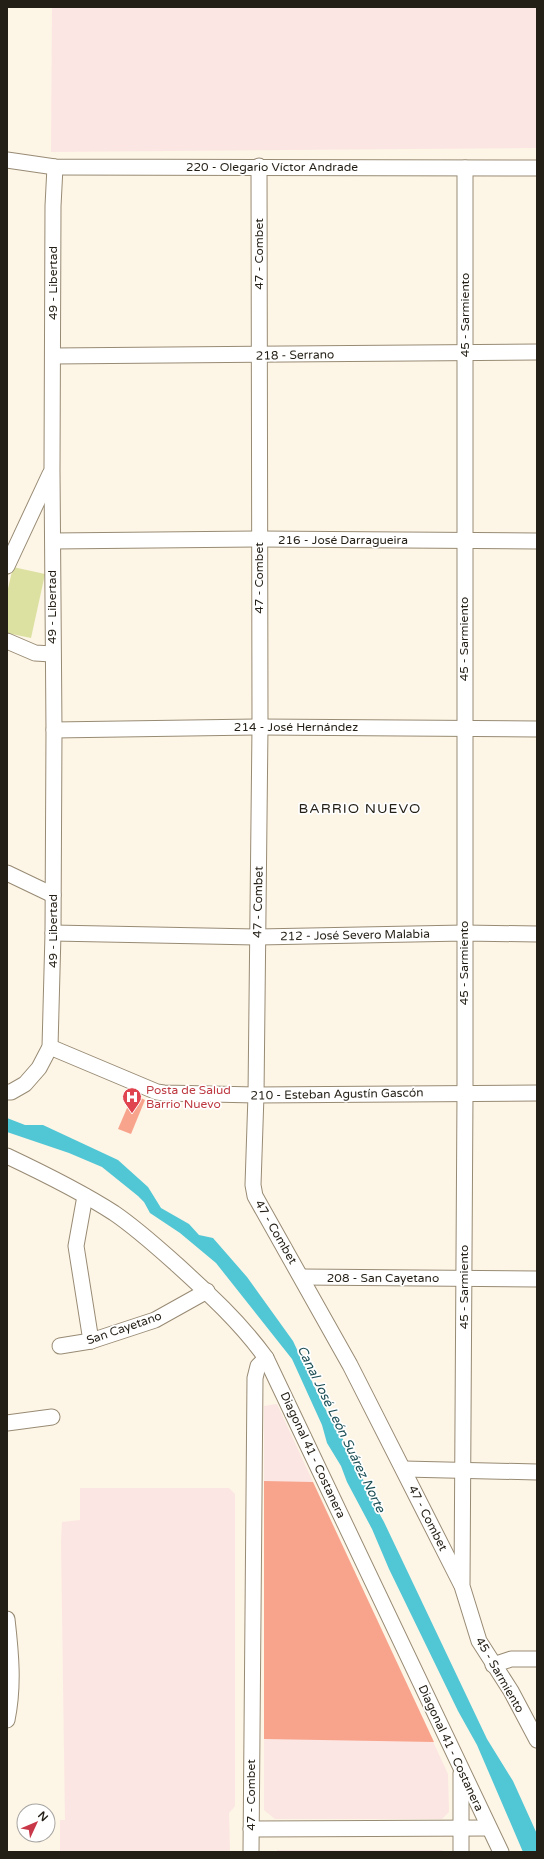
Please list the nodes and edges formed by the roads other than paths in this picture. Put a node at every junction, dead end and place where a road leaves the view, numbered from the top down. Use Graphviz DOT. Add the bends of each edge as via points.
graph roads {
  1 [pos="7,160"];
  2 [pos="259,166"];
  3 [pos="55,167"];
  4 [pos="465,168"];
  5 [pos="537,168"];
  6 [pos="537,352"];
  7 [pos="465,353"];
  8 [pos="53,356"];
  9 [pos="260,356"];
  10 [pos="52,471"];
  11 [pos="259,539"];
  12 [pos="52,541"];
  13 [pos="464,541"];
  14 [pos="537,541"];
  15 [pos="7,566"];
  16 [pos="7,641"];
  17 [pos="52,654"];
  18 [pos="260,727"];
  19 [pos="465,728"];
  20 [pos="537,729"];
  21 [pos="54,730"];
  22 [pos="7,873"];
  23 [pos="53,895"];
  24 [pos="53,933"];
  25 [pos="464,934"];
  26 [pos="537,934"];
  27 [pos="258,936"];
  28 [pos="50,1047"];
  29 [pos="7,1092"];
  30 [pos="465,1093"];
  31 [pos="537,1093"];
  32 [pos="256,1095"];
  33 [pos="7,1156"];
  34 [pos="85,1196"];
  35 [pos="302,1277"];
  36 [pos="464,1278"];
  37 [pos="537,1279"];
  38 [pos="207,1291"];
  39 [pos="90,1341"];
  40 [pos="60,1346"];
  41 [pos="266,1358"];
  42 [pos="52,1417"];
  43 [pos="7,1423"];
  44 [pos="404,1469"];
  45 [pos="462,1470"];
  46 [pos="537,1472"];
  47 [pos="462,1586"];
  48 [pos="7,1619"];
  49 [pos="537,1659"];
  50 [pos="493,1665"];
  51 [pos="7,1720"];
  52 [pos="537,1740"];
  53 [pos="461,1769"];
  54 [pos="489,1828"];
  55 [pos="251,1829"];
  56 [pos="461,1830"];
  57 [pos="251,1852"];
  58 [pos="461,1852"];
  59 [pos="501,1852"];
  1 -- 3 [label="street, 220 - Olegario Víctor Andrade"];
  2 -- 3 [label="street, 220 - Olegario Víctor Andrade"];
  2 -- 4 [label="street, 220 - Olegario Víctor Andrade"];
  2 -- 9 [label="street, 47 - Combet"];
  3 -- 8 [label="street, 49 - Libertad"];
  4 -- 5 [label="street, 220 - Olegario Víctor Andrade"];
  4 -- 7 [label="street, 45 - Sarmiento"];
  6 -- 7 [label="street, 218 - Serrano"];
  7 -- 9 [label="street, 218 - Serrano"];
  7 -- 13 [label="street, 45 - Sarmiento"];
  8 -- 9 [label="street, 218 - Serrano"];
  8 -- 10 [label="street, 49 - Libertad"];
  9 -- 11 [label="street, 47 - Combet"];
  10 -- 12 [label="street, 49 - Libertad"];
  10 -- 15 [label="street"];
  11 -- 12 [label="street, 216 - José Darragueira"];
  11 -- 13 [label="street, 216 - José Darragueira"];
  11 -- 18 [label="street, 47 - Combet"];
  12 -- 17 [label="street, 49 - Libertad"];
  13 -- 14 [label="street, 216 - José Darragueira"];
  13 -- 19 [label="street, 45 - Sarmiento"];
  16 -- 17 [label="street" via="35,653"];
  17 -- 21 [label="street, 49 - Libertad"];
  18 -- 19 [label="street, 214 - José Hernández"];
  18 -- 21 [label="street, 214 - José Hernández"];
  18 -- 27 [label="street, 47 - Combet"];
  19 -- 20 [label="street, 214 - José Hernández"];
  19 -- 25 [label="street, 45 - Sarmiento"];
  21 -- 23 [label="street, 49 - Libertad"];
  22 -- 23 [label="street"];
  23 -- 24 [label="street, 49 - Libertad"];
  24 -- 27 [label="street, 212 - José Severo Malabia"];
  24 -- 28 [label="street, 49 - Libertad"];
  25 -- 26 [label="street, 212 - José Severo Malabia"];
  25 -- 27 [label="street, 212 - José Severo Malabia"];
  25 -- 30 [label="street, 45 - Sarmiento"];
  27 -- 32 [label="street, 47 - Combet"];
  28 -- 29 [label="street" via="39,1068 25,1084"];
  28 -- 32 [label="street, 210 - Esteban Agustín Gascón" via="157,1092"];
  30 -- 31 [label="street, 210 - Esteban Agustín Gascón"];
  30 -- 32 [label="street, 210 - Esteban Agustín Gascón"];
  30 -- 36 [label="street, 45 - Sarmiento"];
  32 -- 35 [label="street, 47 - Combet" via="253,1185 255,1196"];
  33 -- 34 [label="street, Diagonal 41 - Costanera"];
  34 -- 38 [label="street, Diagonal 41 - Costanera" via="150,1240"];
  34 -- 39 [label="street" via="76,1246"];
  35 -- 36 [label="street, 208 - San Cayetano"];
  35 -- 44 [label="street, 47 - Combet"];
  36 -- 37 [label="street, 208 - San Cayetano"];
  36 -- 45 [label="street, 45 - Sarmiento"];
  38 -- 39 [label="street, San Cayetano" via="155,1320"];
  38 -- 41 [label="street, Diagonal 41 - Costanera" via="247,1332"];
  39 -- 40 [label="street, San Cayetano"];
  41 -- 53 [label="street, Diagonal 41 - Costanera"];
  41 -- 55 [label="street, 47 - Combet" via="258,1366 255,1378"];
  42 -- 43 [label="street"];
  44 -- 45 [label="street"];
  44 -- 47 [label="street, 47 - Combet"];
  45 -- 46 [label="street"];
  45 -- 47 [label="street, 45 - Sarmiento"];
  47 -- 50 [label="street, 45 - Sarmiento" via="478,1641"];
  48 -- 51 [label="street" via="12,1657"];
  49 -- 50 [label="street" via="511,1659"];
  50 -- 52 [label="street, 45 - Sarmiento" via="511,1691"];
  53 -- 54 [label="street, Diagonal 41 - Costanera"];
  53 -- 56 [label="street"];
  54 -- 56 [label="street"];
  54 -- 59 [label="street, Diagonal 41 - Costanera"];
  55 -- 56 [label="street"];
  55 -- 57 [label="street, 47 - Combet"];
  56 -- 58 [label="street"];
}
